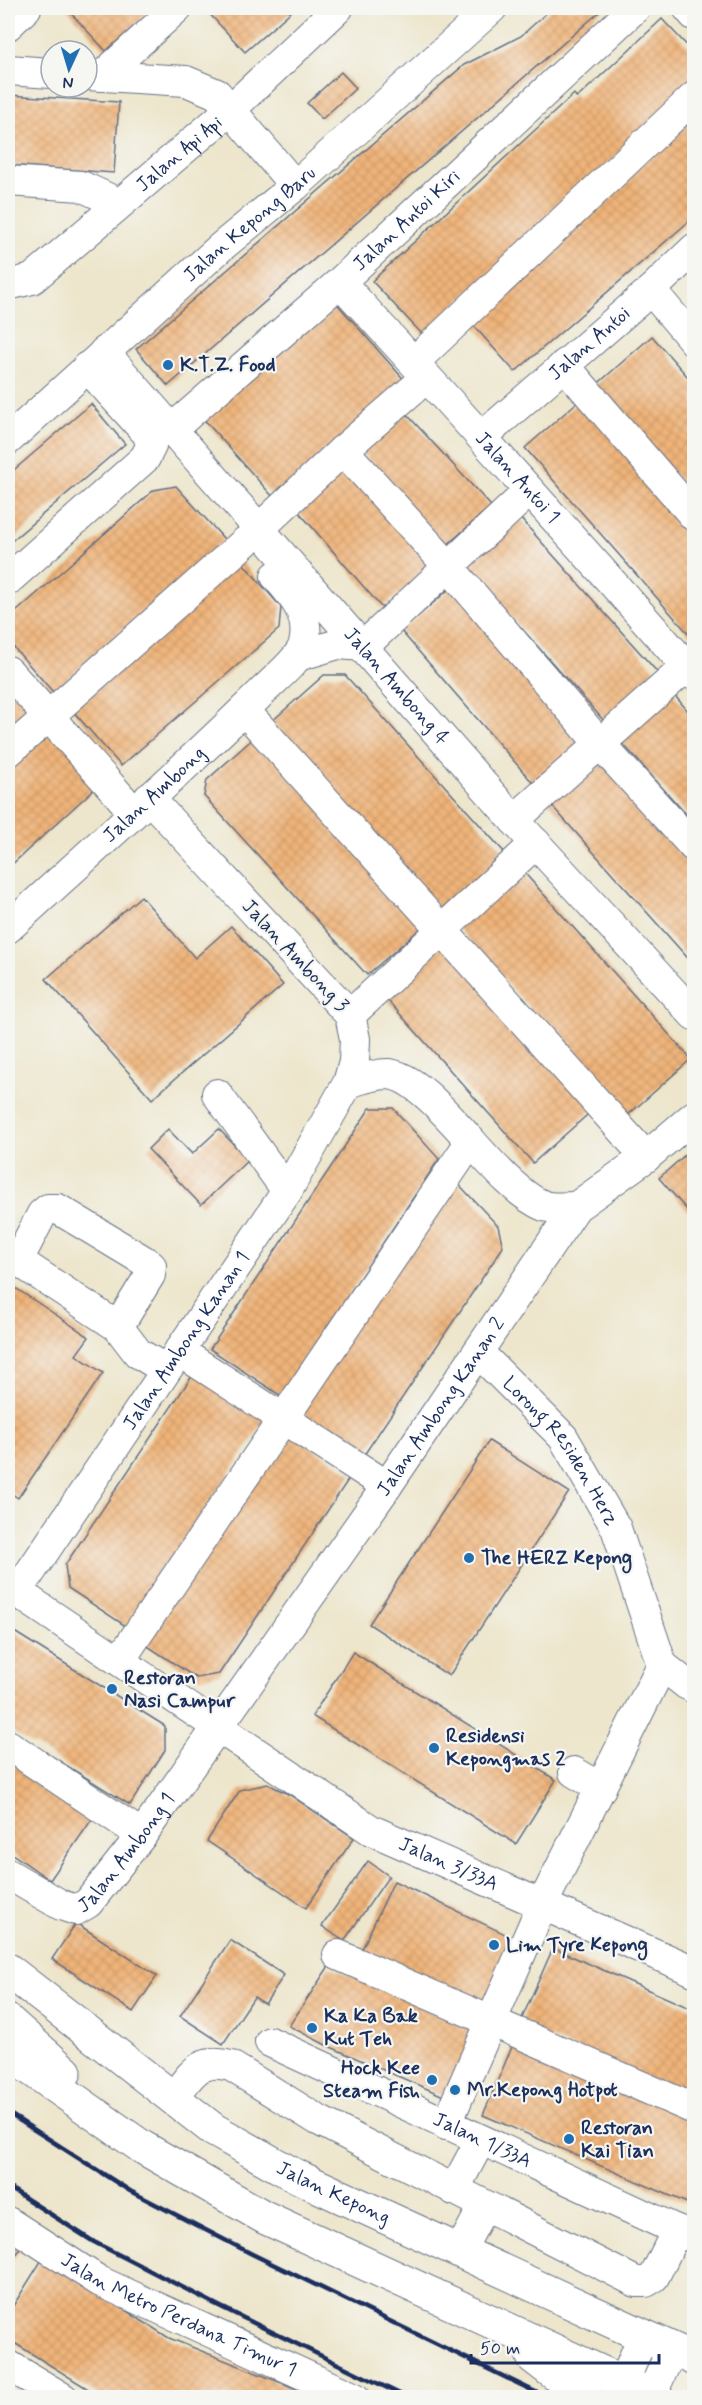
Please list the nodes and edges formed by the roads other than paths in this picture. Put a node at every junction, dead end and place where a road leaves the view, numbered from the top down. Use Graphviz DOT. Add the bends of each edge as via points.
graph roads {
  1 [pos="26,8"];
  2 [pos="177,8"];
  3 [pos="338,8"];
  4 [pos="492,8"];
  5 [pos="635,8"];
  6 [pos="688,8"];
  7 [pos="694,15"];
  8 [pos="8,25"];
  9 [pos="8,70"];
  10 [pos="39,72"];
  11 [pos="99,73"];
  12 [pos="99,76"];
  13 [pos="694,97"];
  14 [pos="230,110"];
  15 [pos="8,181"];
  16 [pos="294,186"];
  17 [pos="118,204"];
  18 [pos="694,249"];
  19 [pos="340,282"];
  20 [pos="8,285"];
  21 [pos="651,290"];
  22 [pos="694,341"];
  23 [pos="96,360"];
  24 [pos="564,365"];
  25 [pos="420,370"];
  26 [pos="160,432"];
  27 [pos="483,436"];
  28 [pos="8,440"];
  29 [pos="344,450"];
  30 [pos="529,491"];
  31 [pos="694,516"];
  32 [pos="252,535"];
  33 [pos="449,567"];
  34 [pos="8,579"];
  35 [pos="364,646"];
  36 [pos="298,656"];
  37 [pos="692,667"];
  38 [pos="8,671"];
  39 [pos="244,710"];
  40 [pos="48,716"];
  41 [pos="600,744"];
  42 [pos="8,752"];
  43 [pos="142,805"];
  44 [pos="514,820"];
  45 [pos="536,843"];
  46 [pos="694,847"];
  47 [pos="8,928"];
  48 [pos="441,931"];
  49 [pos="350,1015"];
  50 [pos="694,1015"];
  51 [pos="348,1083"];
  52 [pos="217,1094"];
  53 [pos="694,1116"];
  54 [pos="471,1141"];
  55 [pos="646,1157"];
  56 [pos="287,1191"];
  57 [pos="576,1207"];
  58 [pos="13,1257"];
  59 [pos="118,1327"];
  60 [pos="478,1352"];
  61 [pos="173,1361"];
  62 [pos="283,1418"];
  63 [pos="387,1486"];
  64 [pos="12,1589"];
  65 [pos="120,1660"];
  66 [pos="662,1665"];
  67 [pos="694,1688"];
  68 [pos="218,1726"];
  69 [pos="8,1745"];
  70 [pos="574,1773"];
  71 [pos="601,1788"];
  72 [pos="142,1835"];
  73 [pos="8,1874"];
  74 [pos="542,1905"];
  75 [pos="338,1956"];
  76 [pos="8,1970"];
  77 [pos="694,1971"];
  78 [pos="8,2021"];
  79 [pos="491,2022"];
  80 [pos="270,2042"];
  81 [pos="8,2054"];
  82 [pos="172,2099"];
  83 [pos="694,2109"];
  84 [pos="446,2125"];
  85 [pos="480,2141"];
  86 [pos="141,2147"];
  87 [pos="454,2190"];
  88 [pos="484,2206"];
  89 [pos="8,2222"];
  90 [pos="686,2234"];
  91 [pos="460,2251"];
  92 [pos="471,2312"];
  93 [pos="670,2348"];
  94 [pos="543,2364"];
  95 [pos="8,2366"];
  96 [pos="640,2394"];
  97 [pos="63,2397"];
  98 [pos="355,2397"];
  99 [pos="557,2397"];
  100 [pos="586,2397"];
  1 -- 8 [label="street"];
  2 -- 11 [label="street"];
  3 -- 14 [label="street, Jalan Api Api"];
  4 -- 16 [label="street, Jalan Kepong Baru"];
  5 -- 19 [label="street, Jalan Antoi Kiri"];
  6 -- 7 [label="street"];
  9 -- 10 [label="street"];
  12 -- 14 [label="street" via="186,81 217,94"];
  13 -- 25 [label="street"];
  14 -- 16 [label="street"];
  14 -- 17 [label="street, Jalan Api Api"];
  15 -- 17 [label="street" via="81,186"];
  16 -- 23 [label="street, Jalan Kepong Baru"];
  17 -- 20 [label="street, Jalan Api Api" via="32,279"];
  18 -- 21 [label="street, Jalan Antoi"];
  19 -- 25 [label="street, Jalan Antoi 1"];
  19 -- 26 [label="street, Jalan Antoi Kiri"];
  21 -- 22 [label="street"];
  21 -- 24 [label="street, Jalan Antoi"];
  23 -- 26 [label="street, Jalan Ambong 4"];
  23 -- 28 [label="street, Jalan Kepong Baru"];
  24 -- 27 [label="street, Jalan Antoi"];
  24 -- 31 [label="street"];
  25 -- 27 [label="street, Jalan Antoi 1"];
  25 -- 29 [label="street"];
  26 -- 32 [label="street, Jalan Ambong 4"];
  26 -- 34 [label="street" via="144,458"];
  27 -- 30 [label="street, Jalan Antoi 1"];
  29 -- 32 [label="street"];
  29 -- 33 [label="street"];
  30 -- 33 [label="street"];
  30 -- 37 [label="street, Jalan Antoi 1"];
  32 -- 35 [label="street, Jalan Ambong 4"];
  32 -- 36 [label="street, Jalan Ambong 4" via="300,605 305,622 303,647"];
  32 -- 40 [label="street"];
  33 -- 35 [label="street"];
  33 -- 41 [label="street"];
  35 -- 36 [label="street" via="338,644"];
  35 -- 44 [label="street, Jalan Ambong 4"];
  36 -- 39 [label="street, Jalan Ambong"];
  37 -- 41 [label="street"];
  38 -- 40 [label="street, Jalan Ambong 3"];
  39 -- 43 [label="street, Jalan Ambong"];
  39 -- 48 [label="street"];
  40 -- 42 [label="street"];
  40 -- 43 [label="street, Jalan Ambong 3"];
  41 -- 44 [label="street"];
  41 -- 46 [label="street"];
  43 -- 47 [label="street, Jalan Ambong"];
  43 -- 49 [label="street, Jalan Ambong 3"];
  44 -- 45 [label="street, Jalan Ambong 4"];
  45 -- 48 [label="street"];
  45 -- 50 [label="street, Jalan Ambong 4"];
  48 -- 49 [label="street"];
  48 -- 55 [label="street"];
  49 -- 51 [label="street, Jalan Ambong 3" via="356,1039"];
  51 -- 54 [label="street" via="388,1074 405,1078"];
  51 -- 56 [label="street, Jalan Ambong Kanan 1"];
  52 -- 56 [label="street"];
  53 -- 55 [label="street, Jalan Ambong Kanan 2"];
  54 -- 57 [label="street" via="524,1196 546,1207"];
  54 -- 62 [label="street"];
  55 -- 57 [label="street, Jalan Ambong Kanan 2"];
  56 -- 61 [label="street, Jalan Ambong Kanan 1"];
  57 -- 60 [label="street, Jalan Ambong Kanan 2"];
  58 -- 59 [label="street"];
  58 -- 59 [label="street" via="42,1214 58,1209 147,1262 150,1275"];
  59 -- 61 [label="street" via="138,1353"];
  60 -- 63 [label="street, Jalan Ambong Kanan 2"];
  60 -- 66 [label="street, Lorong Residen Herz" via="569,1447 616,1528"];
  61 -- 62 [label="street"];
  61 -- 64 [label="street, Jalan Ambong Kanan 1"];
  62 -- 63 [label="street"];
  62 -- 65 [label="street"];
  63 -- 68 [label="street, Jalan Ambong Kanan 2"];
  64 -- 65 [label="street, Jalan 3/33A"];
  65 -- 68 [label="street, Jalan 3/33A"];
  66 -- 67 [label="street"];
  66 -- 71 [label="street"];
  68 -- 72 [label="street, Jalan Ambong 1"];
  68 -- 74 [label="street, Jalan 3/33A" via="371,1830"];
  69 -- 72 [label="street"];
  70 -- 71 [label="street"];
  71 -- 74 [label="street"];
  72 -- 73 [label="street, Jalan Ambong 1" via="88,1903 76,1910"];
  74 -- 77 [label="street, Jalan 3/33A"];
  74 -- 79 [label="street"];
  75 -- 79 [label="street"];
  76 -- 82 [label="main road, Jalan Kepong"];
  78 -- 86 [label="main road" via="60,2066"];
  79 -- 83 [label="street"];
  79 -- 84 [label="street"];
  80 -- 84 [label="street, Jalan 1/33A"];
  81 -- 86 [label="main road"];
  82 -- 87 [label="street" via="198,2068 216,2062 231,2066 318,2120"];
  82 -- 91 [label="main road, Jalan Kepong" via="214,2130 294,2175"];
  84 -- 85 [label="street, Jalan 1/33A"];
  85 -- 87 [label="street"];
  85 -- 90 [label="street, Jalan 1/33A"];
  86 -- 92 [label="main road" via="264,2217"];
  87 -- 88 [label="street"];
  88 -- 90 [label="street" via="636,2282 654,2277"];
  88 -- 91 [label="street"];
  89 -- 98 [label="street, Jalan Metro Perdana Timur 1" via="99,2281"];
  91 -- 93 [label="main road, Jalan Kepong"];
  92 -- 94 [label="main road"];
  92 -- 96 [label="main road"];
  93 -- 96 [label="street"];
  94 -- 99 [label="street"];
  94 -- 100 [label="main road"];
  95 -- 97 [label="street"];
}
